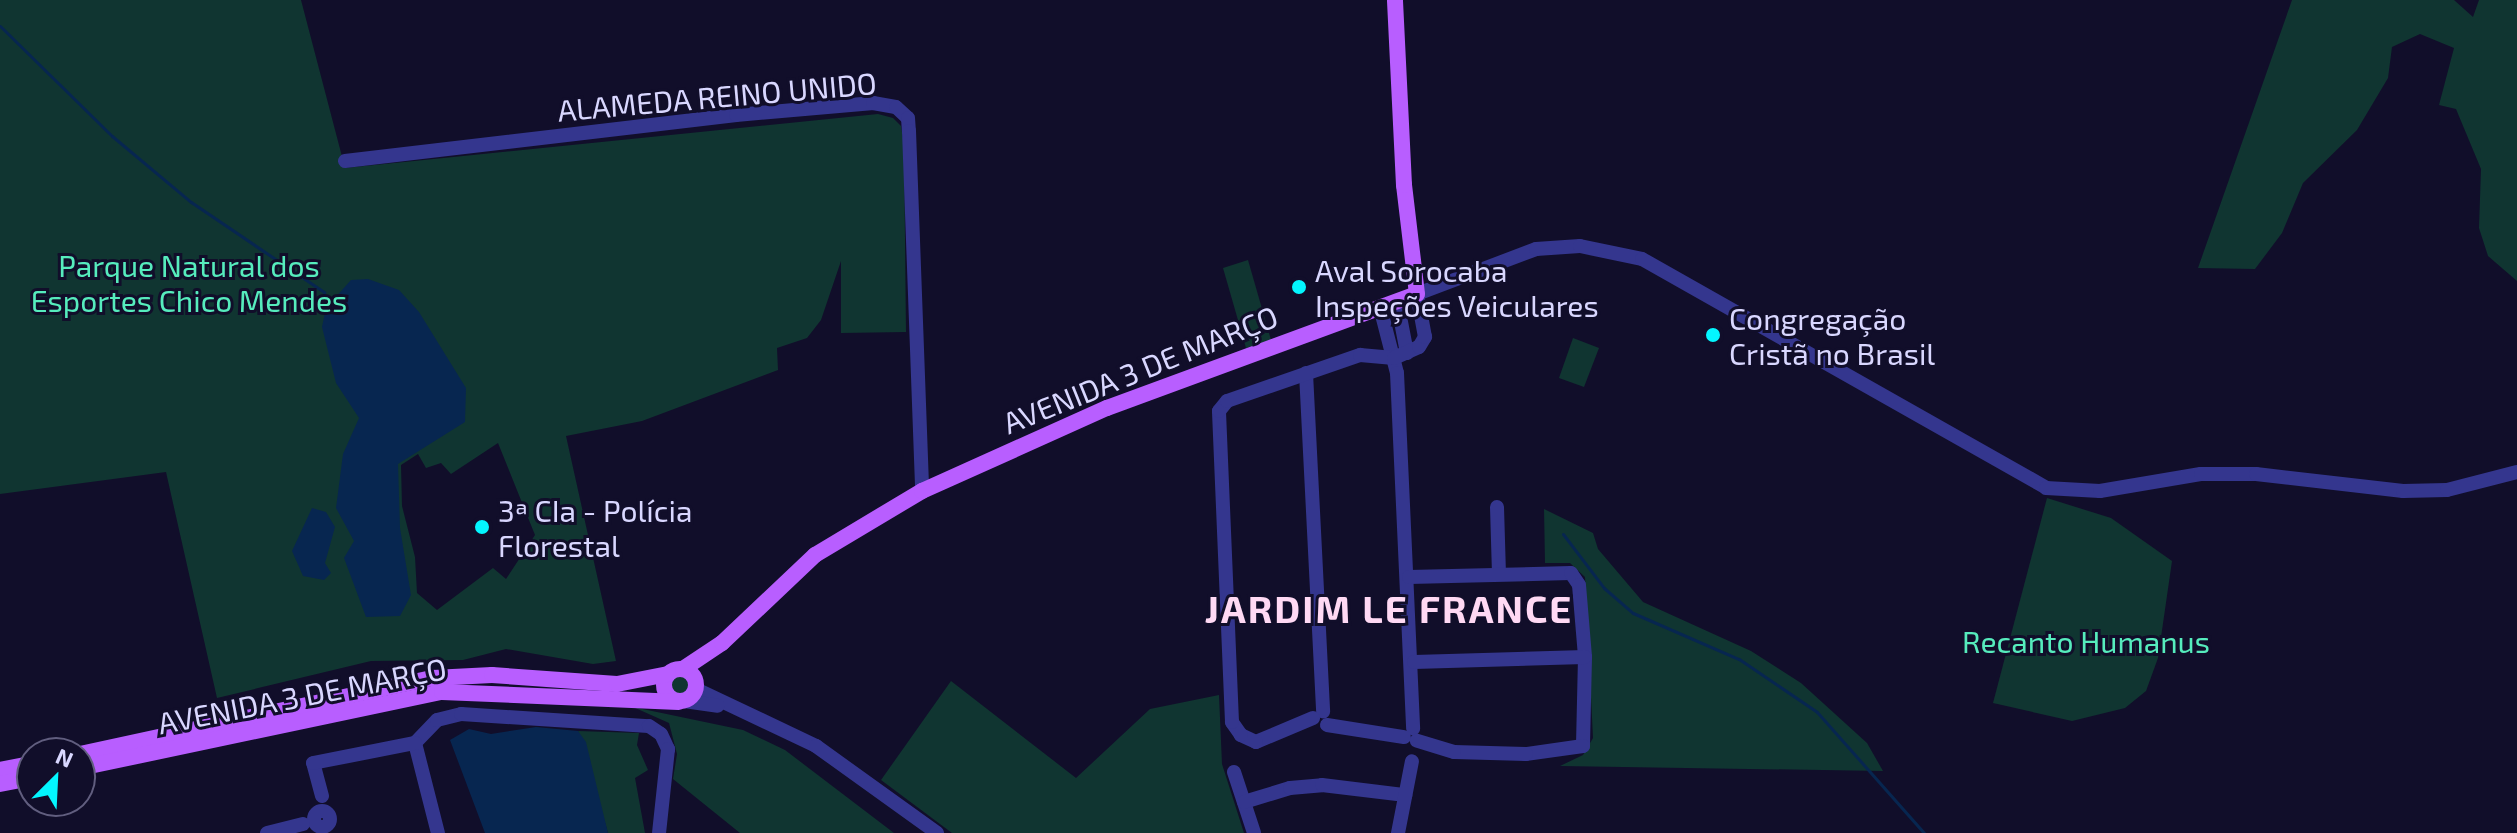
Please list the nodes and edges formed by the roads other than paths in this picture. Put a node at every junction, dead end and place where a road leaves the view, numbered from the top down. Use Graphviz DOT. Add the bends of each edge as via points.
graph roads {
  1 [pos="1395,0"];
  2 [pos="345,161"];
  3 [pos="1417,294"];
  4 [pos="1397,301"];
  5 [pos="1380,307"];
  6 [pos="1400,356"];
  7 [pos="1306,373"];
  8 [pos="2517,472"];
  9 [pos="922,491"];
  10 [pos="1497,507"];
  11 [pos="1499,573"];
  12 [pos="1409,577"];
  13 [pos="722,643"];
  14 [pos="1585,657"];
  15 [pos="1414,662"];
  16 [pos="675,672"];
  17 [pos="689,693"];
  18 [pos="1321,718"];
  19 [pos="1411,736"];
  20 [pos="415,743"];
  21 [pos="96,751"];
  22 [pos="1412,761"];
  23 [pos="96,765"];
  24 [pos="1234,772"];
  25 [pos="1405,795"];
  26 [pos="1244,802"];
  27 [pos="321,823"];
  28 [pos="267,833"];
  29 [pos="438,833"];
  30 [pos="659,833"];
  31 [pos="937,833"];
  32 [pos="1254,833"];
  33 [pos="1398,833"];
  1 -- 3 [label="main road" via="1404,185"];
  2 -- 9 [label="street, ALAMEDA REINO UNIDO" via="736,115 873,103 896,107 908,118 909,131"];
  3 -- 4 [label="main road, AVENIDA 3 DE MARÇO"];
  3 -- 6 [label="street" via="1425,337 1419,347"];
  3 -- 8 [label="street, AVENIDA 3 DE MARÇO" via="1536,249 1614,250 1673,274 1993,460 2058,490 2100,491 2201,474 2447,490"];
  4 -- 5 [label="main road, AVENIDA 3 DE MARÇO"];
  4 -- 6 [label="street"];
  5 -- 6 [label="street"];
  5 -- 9 [label="main road, AVENIDA 3 DE MARÇO" via="1107,408"];
  6 -- 7 [label="street" via="1360,355"];
  6 -- 12 [label="street"];
  7 -- 18 [label="street"];
  7 -- 18 [label="street" via="1227,401 1219,411 1232,722 1241,735 1256,742"];
  9 -- 13 [label="main road, AVENIDA 3 DE MARÇO" via="815,555"];
  10 -- 11 [label="street"];
  11 -- 12 [label="street"];
  11 -- 14 [label="street" via="1571,573 1579,585"];
  12 -- 15 [label="street"];
  13 -- 16 [label="main road, AVENIDA 3 DE MARÇO"];
  13 -- 17 [label="main road, AVENIDA 3 DE MARÇO"];
  14 -- 15 [label="street"];
  14 -- 19 [label="street" via="1583,746 1557,752 1454,752"];
  15 -- 19 [label="street"];
  16 -- 17 [label="main road"];
  16 -- 17 [label="main road" via="664,691"];
  16 -- 21 [label="main road, AVENIDA 3 DE MARÇO" via="602,684 492,675 433,678"];
  17 -- 23 [label="main road, AVENIDA 3 DE MARÇO" via="442,692"];
  17 -- 31 [label="street" via="816,746"];
  18 -- 19 [label="street"];
  20 -- 27 [label="street" via="313,763 322,796"];
  20 -- 29 [label="street"];
  20 -- 30 [label="street" via="437,720 461,714 649,726 661,734 668,749"];
  22 -- 25 [label="street"];
  24 -- 26 [label="street"];
  25 -- 26 [label="street" via="1322,785"];
  25 -- 33 [label="street"];
  26 -- 32 [label="street"];
  27 -- 28 [label="street"];
}
